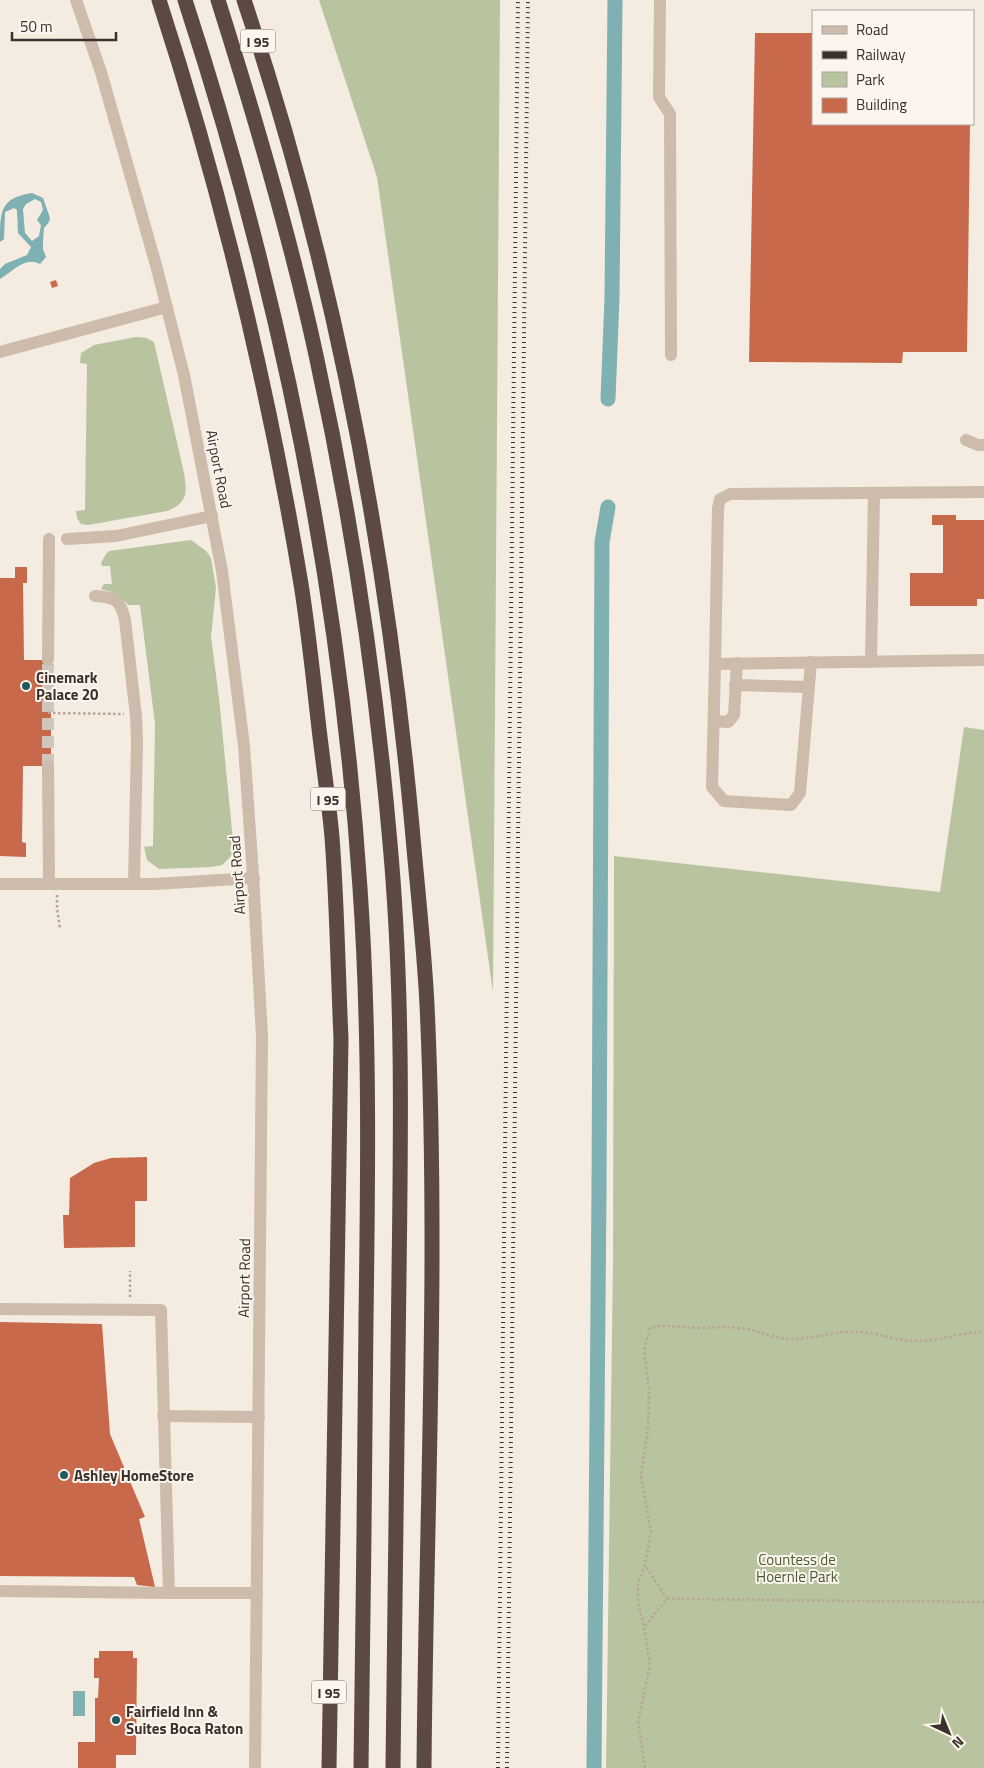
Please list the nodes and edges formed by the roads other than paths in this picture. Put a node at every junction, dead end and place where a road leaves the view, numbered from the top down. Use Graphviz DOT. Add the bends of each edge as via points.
graph roads {
  1 [pos="76,0"];
  2 [pos="159,0"];
  3 [pos="185,0"];
  4 [pos="218,0"];
  5 [pos="244,0"];
  6 [pos="252,0"];
  7 [pos="660,0"];
  8 [pos="271,82"];
  9 [pos="167,307"];
  10 [pos="0,352"];
  11 [pos="672,355"];
  12 [pos="966,440"];
  13 [pos="984,446"];
  14 [pos="984,492"];
  15 [pos="874,493"];
  16 [pos="212,516"];
  17 [pos="67,538"];
  18 [pos="50,539"];
  19 [pos="96,596"];
  20 [pos="48,660"];
  21 [pos="984,660"];
  22 [pos="810,662"];
  23 [pos="871,662"];
  24 [pos="737,663"];
  25 [pos="714,664"];
  26 [pos="735,685"];
  27 [pos="808,687"];
  28 [pos="714,721"];
  29 [pos="48,766"];
  30 [pos="254,878"];
  31 [pos="0,884"];
  32 [pos="54,884"];
  33 [pos="134,884"];
  34 [pos="0,1309"];
  35 [pos="163,1416"];
  36 [pos="259,1417"];
  37 [pos="0,1590"];
  38 [pos="169,1593"];
  39 [pos="257,1593"];
  40 [pos="254,1768"];
  41 [pos="328,1768"];
  42 [pos="361,1768"];
  43 [pos="393,1768"];
  44 [pos="424,1768"];
  1 -- 9 [label="street, Airport Road" via="101,72"];
  2 -- 41 [label="highway, I 95" via="229,236 264,385 301,584 331,829 341,1039"];
  3 -- 42 [label="highway" via="241,186 298,426 332,624 352,787 363,939 368,1092"];
  4 -- 43 [label="highway" via="252,106 316,352 364,626 391,846 401,1127"];
  5 -- 8 [label="highway, I 95"];
  6 -- 8 [label="highway"];
  7 -- 11 [label="street" via="660,97 670,114"];
  8 -- 44 [label="highway, I 95" via="320,262 354,412 389,622 404,737 427,1003 432,1205"];
  9 -- 10 [label="street"];
  9 -- 16 [label="street, Airport Road"];
  12 -- 13 [label="street"];
  14 -- 15 [label="street"];
  15 -- 23 [label="street"];
  15 -- 25 [label="street" via="730,494 720,499"];
  16 -- 17 [label="street" via="116,536"];
  16 -- 30 [label="street, Airport Road" via="243,737"];
  18 -- 20 [label="street"];
  19 -- 33 [label="street" via="112,598 123,611 136,714"];
  21 -- 23 [label="street"];
  22 -- 23 [label="street"];
  22 -- 24 [label="street"];
  22 -- 27 [label="street"];
  24 -- 25 [label="street"];
  24 -- 26 [label="street"];
  25 -- 28 [label="street"];
  26 -- 27 [label="street"];
  26 -- 28 [label="street" via="734,715 728,722"];
  27 -- 28 [label="street" via="800,794 791,805 724,801 712,788"];
  29 -- 32 [label="street"];
  30 -- 33 [label="street"];
  30 -- 36 [label="street, Airport Road" via="262,1046"];
  31 -- 32 [label="street"];
  32 -- 33 [label="street"];
  34 -- 35 [label="street" via="162,1310"];
  35 -- 36 [label="street"];
  35 -- 38 [label="street"];
  36 -- 39 [label="street, Airport Road"];
  37 -- 38 [label="street"];
  38 -- 39 [label="street"];
  39 -- 40 [label="street, Airport Road"];
}
